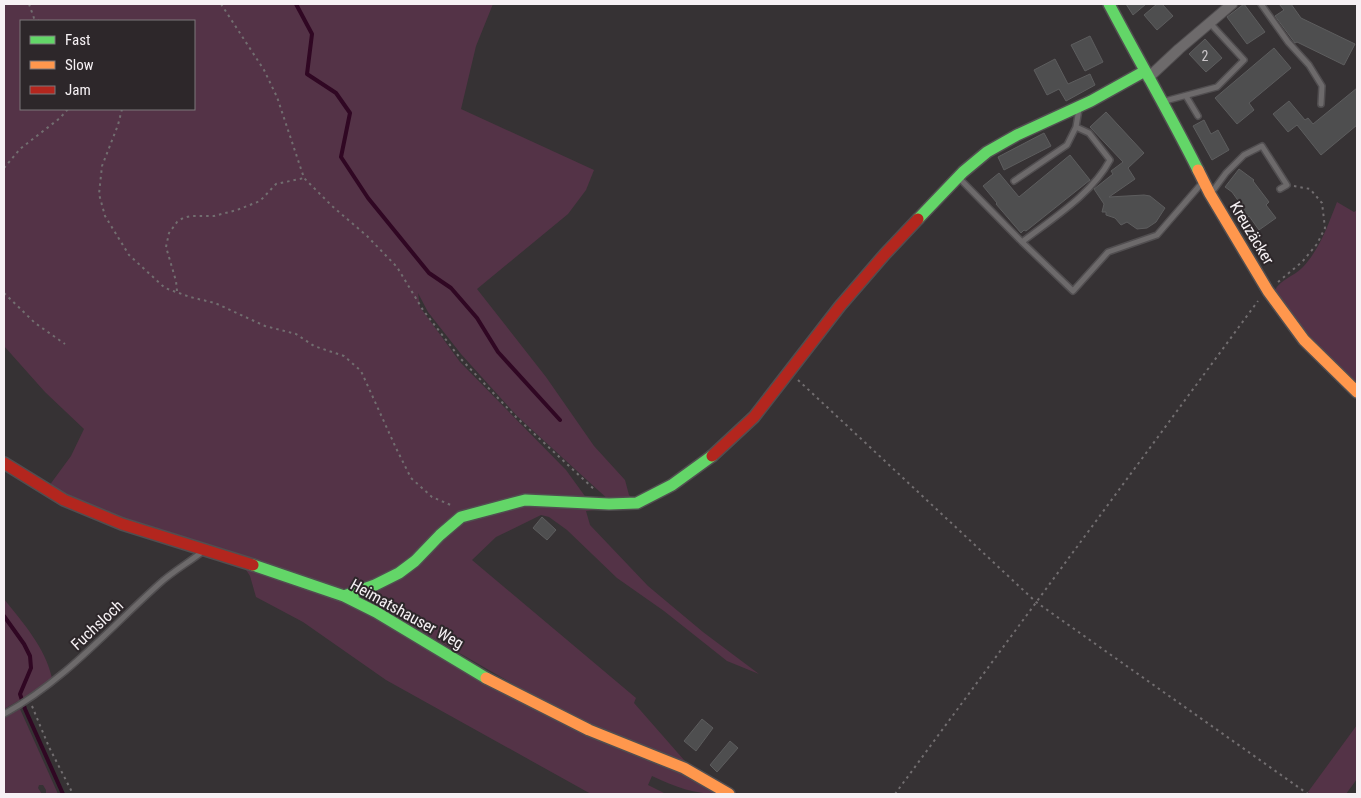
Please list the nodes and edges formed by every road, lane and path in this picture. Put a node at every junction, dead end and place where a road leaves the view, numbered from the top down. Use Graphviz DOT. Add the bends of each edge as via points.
graph roads {
  1 [pos="29,4"];
  2 [pos="221,4"];
  3 [pos="1109,4"];
  4 [pos="1232,4"];
  5 [pos="1261,4"];
  6 [pos="37,20"];
  7 [pos="1209,22"];
  8 [pos="1146,75"];
  9 [pos="1186,96"];
  10 [pos="1162,102"];
  11 [pos="1321,104"];
  12 [pos="1080,106"];
  13 [pos="67,110"];
  14 [pos="122,110"];
  15 [pos="1198,116"];
  16 [pos="1076,127"];
  17 [pos="4,168"];
  18 [pos="961,175"];
  19 [pos="304,178"];
  20 [pos="1014,181"];
  21 [pos="1203,182"];
  22 [pos="1287,184"];
  23 [pos="1280,189"];
  24 [pos="1210,194"];
  25 [pos="1022,242"];
  26 [pos="1268,291"];
  27 [pos="177,292"];
  28 [pos="4,293"];
  29 [pos="65,344"];
  30 [pos="789,372"];
  31 [pos="1357,392"];
  32 [pos="4,463"];
  33 [pos="595,490"];
  34 [pos="460,517"];
  35 [pos="205,550"];
  36 [pos="344,596"];
  37 [pos="1036,602"];
  38 [pos="28,700"];
  39 [pos="4,714"];
  40 [pos="73,794"];
  41 [pos="728,794"];
  42 [pos="895,794"];
  43 [pos="1308,794"];
  1 -- 6 [label="path"];
  2 -- 19 [label="path" via="264,70 277,97"];
  3 -- 8 [label="street, Kreuzäcker"];
  4 -- 7 [label="street"];
  5 -- 11 [label="lane" via="1322,86"];
  7 -- 8 [label="street"];
  7 -- 9 [label="lane" via="1244,60 1217,87"];
  8 -- 10 [label="street, Kreuzäcker"];
  8 -- 12 [label="street"];
  9 -- 10 [label="lane"];
  9 -- 15 [label="lane"];
  10 -- 21 [label="street, Kreuzäcker"];
  12 -- 16 [label="lane"];
  12 -- 18 [label="street" via="987,152"];
  13 -- 17 [label="path" via="20,149"];
  14 -- 27 [label="path" via="102,166 100,194 105,216 129,256 165,288"];
  16 -- 20 [label="lane" via="1067,145"];
  16 -- 25 [label="lane" via="1089,133 1110,160 1104,172 1082,194"];
  18 -- 25 [label="lane"];
  18 -- 30 [label="street" via="885,254"];
  19 -- 27 [label="path" via="276,184 260,201 237,210 214,216 191,216 177,222 166,247"];
  19 -- 33 [label="path" via="397,267 423,310 460,358 503,404"];
  21 -- 24 [label="street, Kreuzäcker"];
  21 -- 25 [label="lane" via="1157,235 1108,252 1074,291"];
  22 -- 23 [label="lane"];
  22 -- 24 [label="lane" via="1262,146 1244,155"];
  22 -- 26 [label="path" via="1310,189 1322,204 1325,228 1302,262"];
  24 -- 26 [label="street, Kreuzäcker"];
  26 -- 31 [label="street, Kreuzäcker" via="1304,340"];
  26 -- 37 [label="path"];
  27 -- 34 [label="path" via="215,303 265,326 296,334 314,346 344,356 361,371 412,478 432,496 459,508"];
  28 -- 29 [label="path" via="35,323"];
  30 -- 34 [label="street" via="754,417 710,458 672,486 637,503 525,500"];
  30 -- 37 [label="path"];
  32 -- 35 [label="street, Heimatshauser Weg" via="64,500 122,524"];
  34 -- 36 [label="street" via="399,573"];
  35 -- 36 [label="street, Heimatshauser Weg"];
  35 -- 38 [label="lane, Fuchsloch" via="161,583 84,656"];
  36 -- 41 [label="street, Heimatshauser Weg" via="487,678 589,730 684,768"];
  37 -- 42 [label="path"];
  37 -- 43 [label="path"];
  38 -- 39 [label="lane, Fuchsloch"];
  38 -- 40 [label="path"];
}
